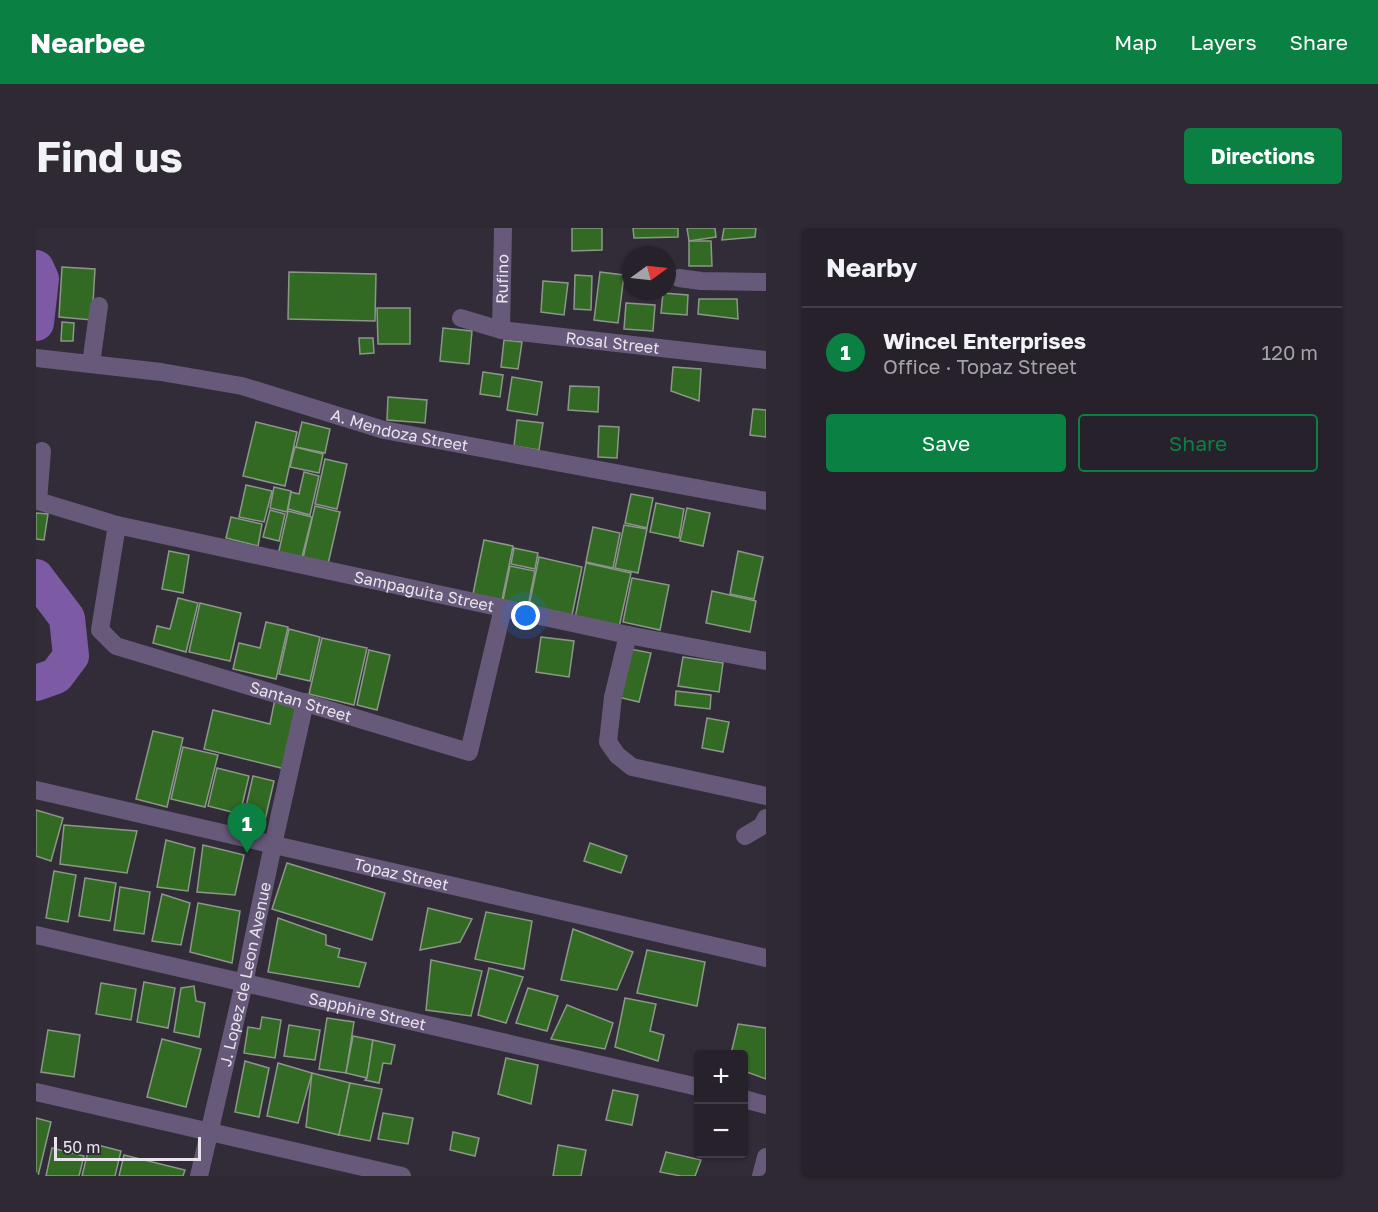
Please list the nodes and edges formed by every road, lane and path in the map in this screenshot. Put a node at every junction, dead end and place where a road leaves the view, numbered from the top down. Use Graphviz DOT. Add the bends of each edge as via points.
graph roads {
  1 [pos="503,228"];
  2 [pos="679,278"];
  3 [pos="766,282"];
  4 [pos="99,306"];
  5 [pos="461,318"];
  6 [pos="501,330"];
  7 [pos="36,358"];
  8 [pos="766,360"];
  9 [pos="91,364"];
  10 [pos="42,451"];
  11 [pos="766,501"];
  12 [pos="117,525"];
  13 [pos="502,608"];
  14 [pos="628,635"];
  15 [pos="766,661"];
  16 [pos="305,702"];
  17 [pos="36,790"];
  18 [pos="766,796"];
  19 [pos="766,818"];
  20 [pos="745,836"];
  21 [pos="273,845"];
  22 [pos="36,935"];
  23 [pos="766,958"];
  24 [pos="244,983"];
  25 [pos="694,1086"];
  26 [pos="36,1092"];
  27 [pos="748,1100"];
  28 [pos="766,1105"];
  29 [pos="208,1132"];
  30 [pos="766,1157"];
  31 [pos="199,1176"];
  32 [pos="402,1176"];
  33 [pos="761,1176"];
  1 -- 6 [label="street, Rufino"];
  2 -- 3 [label="street"];
  4 -- 9 [label="street"];
  5 -- 6 [label="street, Rosal Street"];
  6 -- 8 [label="street, Rosal Street"];
  7 -- 9 [label="street, A. Mendoza Street"];
  9 -- 11 [label="street, A. Mendoza Street" via="242,386 384,430"];
  10 -- 12 [label="street, Sampaguita Street" via="38,501"];
  12 -- 13 [label="street, Sampaguita Street"];
  12 -- 16 [label="street, Santan Street" via="100,630 116,646"];
  13 -- 14 [label="street, Sampaguita Street"];
  13 -- 16 [label="street, Santan Street" via="469,752"];
  14 -- 15 [label="street, Sampaguita Street"];
  14 -- 18 [label="street" via="613,697 608,742 617,755 632,767"];
  16 -- 21 [label="street, J. Lopez de Leon Avenue"];
  17 -- 21 [label="street, Topaz Street"];
  19 -- 20 [label="street" via="762,826"];
  21 -- 23 [label="street, Topaz Street"];
  21 -- 24 [label="street, J. Lopez de Leon Avenue"];
  22 -- 24 [label="street, Sapphire Street"];
  24 -- 25 [label="street, Sapphire Street"];
  24 -- 29 [label="street, J. Lopez de Leon Avenue"];
  26 -- 29 [label="street"];
  27 -- 28 [label="street"];
  29 -- 31 [label="street, J. Lopez de Leon Avenue"];
  29 -- 32 [label="street"];
  30 -- 33 [label="street"];
}
